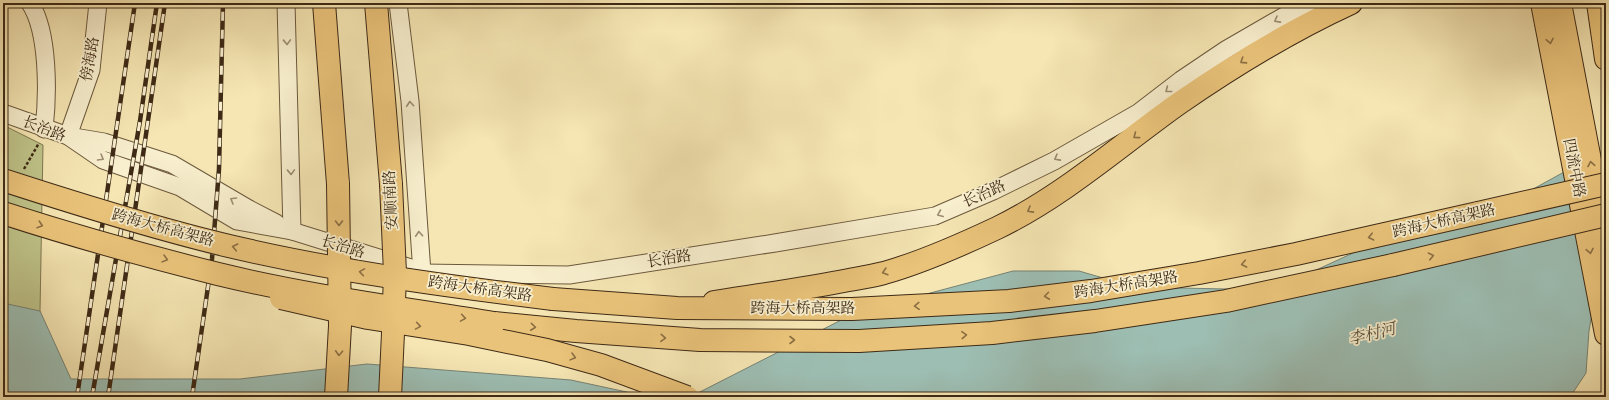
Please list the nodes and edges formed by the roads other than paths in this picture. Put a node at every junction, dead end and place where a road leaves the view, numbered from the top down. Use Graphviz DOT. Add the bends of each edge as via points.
graph roads {
  1 [pos="30,3"];
  2 [pos="98,3"];
  3 [pos="286,3"];
  4 [pos="324,3"];
  5 [pos="376,3"];
  6 [pos="398,3"];
  7 [pos="1312,3"];
  8 [pos="1351,3"];
  9 [pos="1542,3"];
  10 [pos="1560,3"];
  11 [pos="1598,3"];
  12 [pos="1606,59"];
  13 [pos="3,113"];
  14 [pos="44,129"];
  15 [pos="68,136"];
  16 [pos="3,180"];
  17 [pos="1606,184"];
  18 [pos="3,212"];
  19 [pos="1606,215"];
  20 [pos="292,231"];
  21 [pos="1606,244"];
  22 [pos="422,272"];
  23 [pos="218,274"];
  24 [pos="677,308"];
  25 [pos="1606,334"];
  26 [pos="336,397"];
  27 [pos="390,397"];
  28 [pos="687,397"];
  1 -- 14 [label="street" via="35,10 45,52 47,107"];
  2 -- 15 [label="street, 傍海路" via="91,70"];
  3 -- 20 [label="street, one-way"];
  4 -- 26 [label="main road, one-way, bridge" via="338,184 340,326"];
  5 -- 27 [label="main road, 安顺南路, bridge" via="391,184 395,272"];
  22 -- 6 [label="street, one-way" via="410,101"];
  7 -- 22 [label="street, 长治路, one-way" via="1227,48 1138,113 1007,184 935,216 569,275"];
  8 -- 24 [label="main road, one-way" via="1311,21 1259,51 1037,206 948,250 884,273"];
  9 -- 25 [label="main road, 四流中路, one-way, bridge"];
  21 -- 10 [label="main road, 四流中路, one-way, bridge"];
  11 -- 12 [label="main road"];
  13 -- 14 [label="street, 长治路"];
  14 -- 15 [label="street, 长治路"];
  15 -- 20 [label="street, 长治路" via="104,142 172,164"];
  24 -- 16 [label="main road, 跨海大桥高架路, one-way, bridge" via="553,299 459,288 306,262 229,246 74,203"];
  17 -- 24 [label="main road, 跨海大桥高架路, one-way, bridge" via="1296,254 1090,291 1009,301 852,309"];
  18 -- 23 [label="main road, 跨海大桥高架路, one-way, bridge" via="67,234"];
  23 -- 19 [label="main road, 跨海大桥高架路, one-way, bridge" via="308,293 494,323 700,340 859,341 992,334 1226,301"];
  20 -- 22 [label="street, 长治路"];
  23 -- 28 [label="main road, one-way, bridge" via="265,294 368,318 469,334 547,350 601,365"];
}
